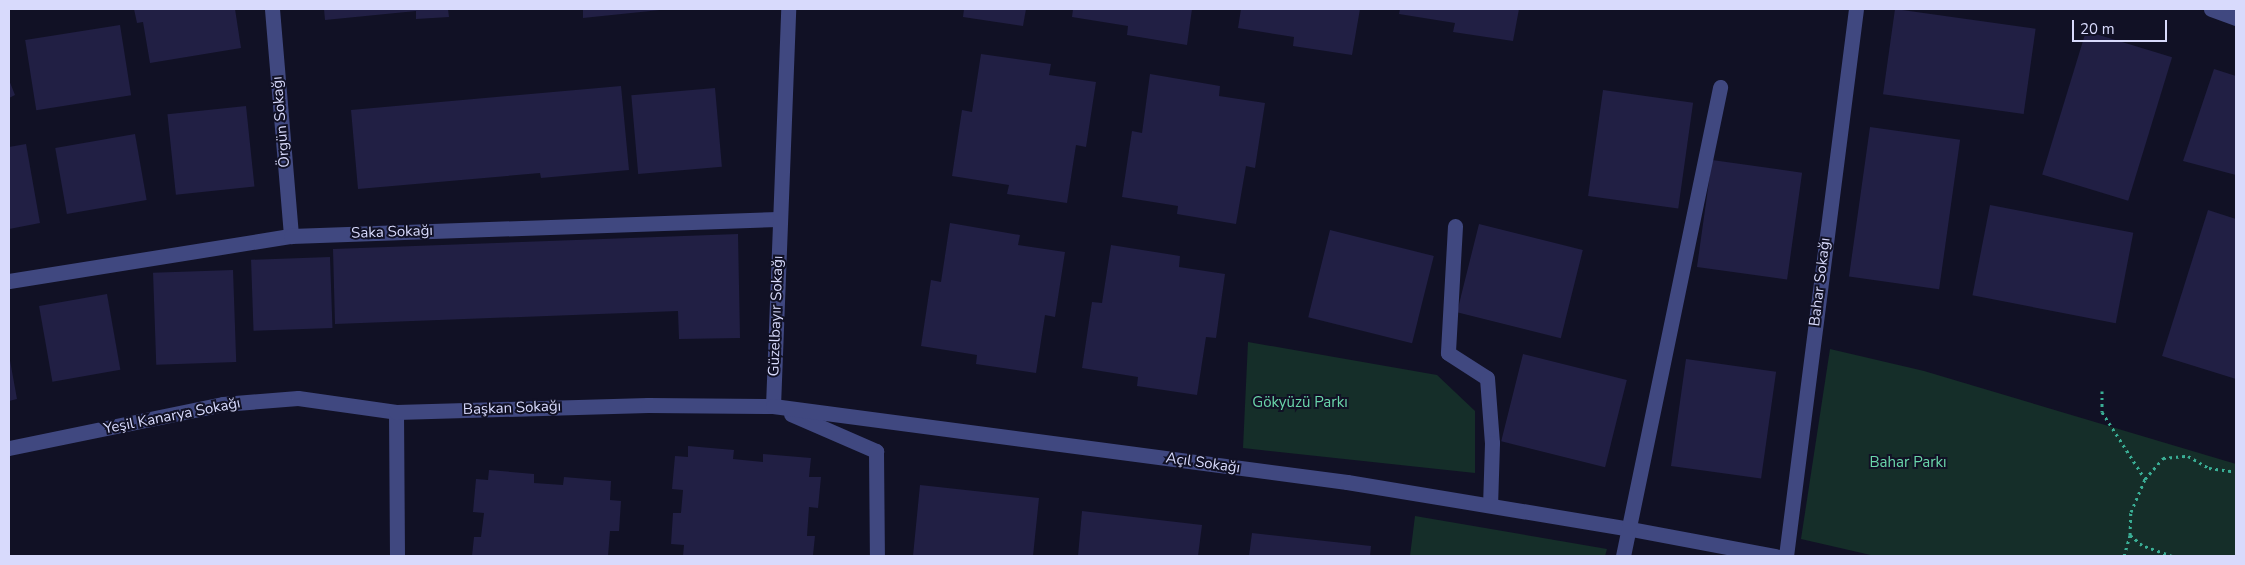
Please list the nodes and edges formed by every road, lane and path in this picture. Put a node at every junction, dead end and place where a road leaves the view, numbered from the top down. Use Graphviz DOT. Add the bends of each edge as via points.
graph roads {
  1 [pos="272,9"];
  2 [pos="788,9"];
  3 [pos="1856,9"];
  4 [pos="2212,9"];
  5 [pos="2236,18"];
  6 [pos="1720,87"];
  7 [pos="778,219"];
  8 [pos="1455,226"];
  9 [pos="291,236"];
  10 [pos="9,281"];
  11 [pos="2102,391"];
  12 [pos="773,406"];
  13 [pos="396,412"];
  14 [pos="9,448"];
  15 [pos="2236,472"];
  16 [pos="2144,479"];
  17 [pos="1490,505"];
  18 [pos="1631,529"];
  19 [pos="2130,535"];
  20 [pos="397,556"];
  21 [pos="877,556"];
  22 [pos="1623,556"];
  23 [pos="1775,556"];
  24 [pos="1786,556"];
  25 [pos="2124,556"];
  26 [pos="2172,556"];
  1 -- 9 [label="street, Örgün Sokağı"];
  2 -- 7 [label="street, Güzelbayır Sokağı"];
  3 -- 24 [label="street, Bahar Sokağı"];
  4 -- 5 [label="street"];
  6 -- 18 [label="street"];
  7 -- 9 [label="street, Saka Sokağı"];
  7 -- 12 [label="street, Güzelbayır Sokağı"];
  8 -- 17 [label="street" via="1448,353 1487,378 1492,443"];
  9 -- 10 [label="street, Saka Sokağı"];
  11 -- 16 [label="path" via="2102,412"];
  12 -- 13 [label="street, Başkan Sokağı" via="648,405"];
  12 -- 17 [label="street, Açıl Sokağı" via="1337,481"];
  12 -- 21 [label="street" via="876,451"];
  13 -- 14 [label="street, Yeşil Kanarya Sokağı" via="298,398 223,404"];
  13 -- 20 [label="street"];
  15 -- 16 [label="path" via="2209,468 2188,456 2163,458"];
  16 -- 19 [label="path" via="2131,512"];
  17 -- 18 [label="street, Açıl Sokağı"];
  18 -- 22 [label="street"];
  18 -- 23 [label="street, Açıl Sokağı"];
  19 -- 25 [label="path"];
  19 -- 26 [label="path" via="2142,546"];
}
